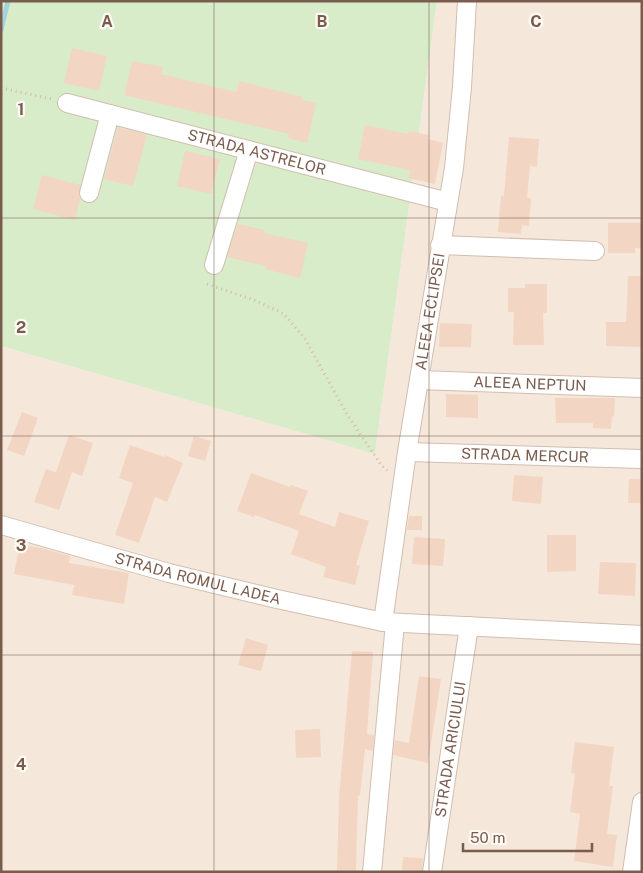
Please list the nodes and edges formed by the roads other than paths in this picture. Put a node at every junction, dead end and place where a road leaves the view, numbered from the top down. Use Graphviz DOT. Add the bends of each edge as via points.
graph roads {
  1 [pos="466,1"];
  2 [pos="67,103"];
  3 [pos="110,114"];
  4 [pos="249,150"];
  5 [pos="89,193"];
  6 [pos="448,202"];
  7 [pos="440,245"];
  8 [pos="595,251"];
  9 [pos="214,265"];
  10 [pos="419,380"];
  11 [pos="642,388"];
  12 [pos="407,452"];
  13 [pos="642,459"];
  14 [pos="1,525"];
  15 [pos="389,623"];
  16 [pos="470,626"];
  17 [pos="642,635"];
  18 [pos="642,802"];
  19 [pos="372,872"];
  20 [pos="432,872"];
  21 [pos="632,872"];
  1 -- 6 [label="street, ALEEA ECLIPSEI" via="462,88"];
  2 -- 3 [label="street, STRADA ASTRELOR"];
  3 -- 4 [label="street, STRADA ASTRELOR"];
  3 -- 5 [label="street"];
  4 -- 6 [label="street, STRADA ASTRELOR"];
  4 -- 9 [label="street"];
  6 -- 7 [label="street, ALEEA ECLIPSEI"];
  7 -- 8 [label="street"];
  7 -- 10 [label="street, ALEEA ECLIPSEI"];
  10 -- 11 [label="street, ALEEA NEPTUN"];
  10 -- 12 [label="street, ALEEA ECLIPSEI"];
  12 -- 13 [label="street, STRADA MERCUR"];
  12 -- 15 [label="street, ALEEA ECLIPSEI"];
  14 -- 15 [label="street, STRADA ROMUL LADEA" via="169,573"];
  15 -- 16 [label="street, STRADA ROMUL LADEA"];
  15 -- 19 [label="street"];
  16 -- 17 [label="street, STRADA ROMUL LADEA"];
  16 -- 20 [label="street, STRADA ARICIULUI"];
  18 -- 21 [label="street"];
}
